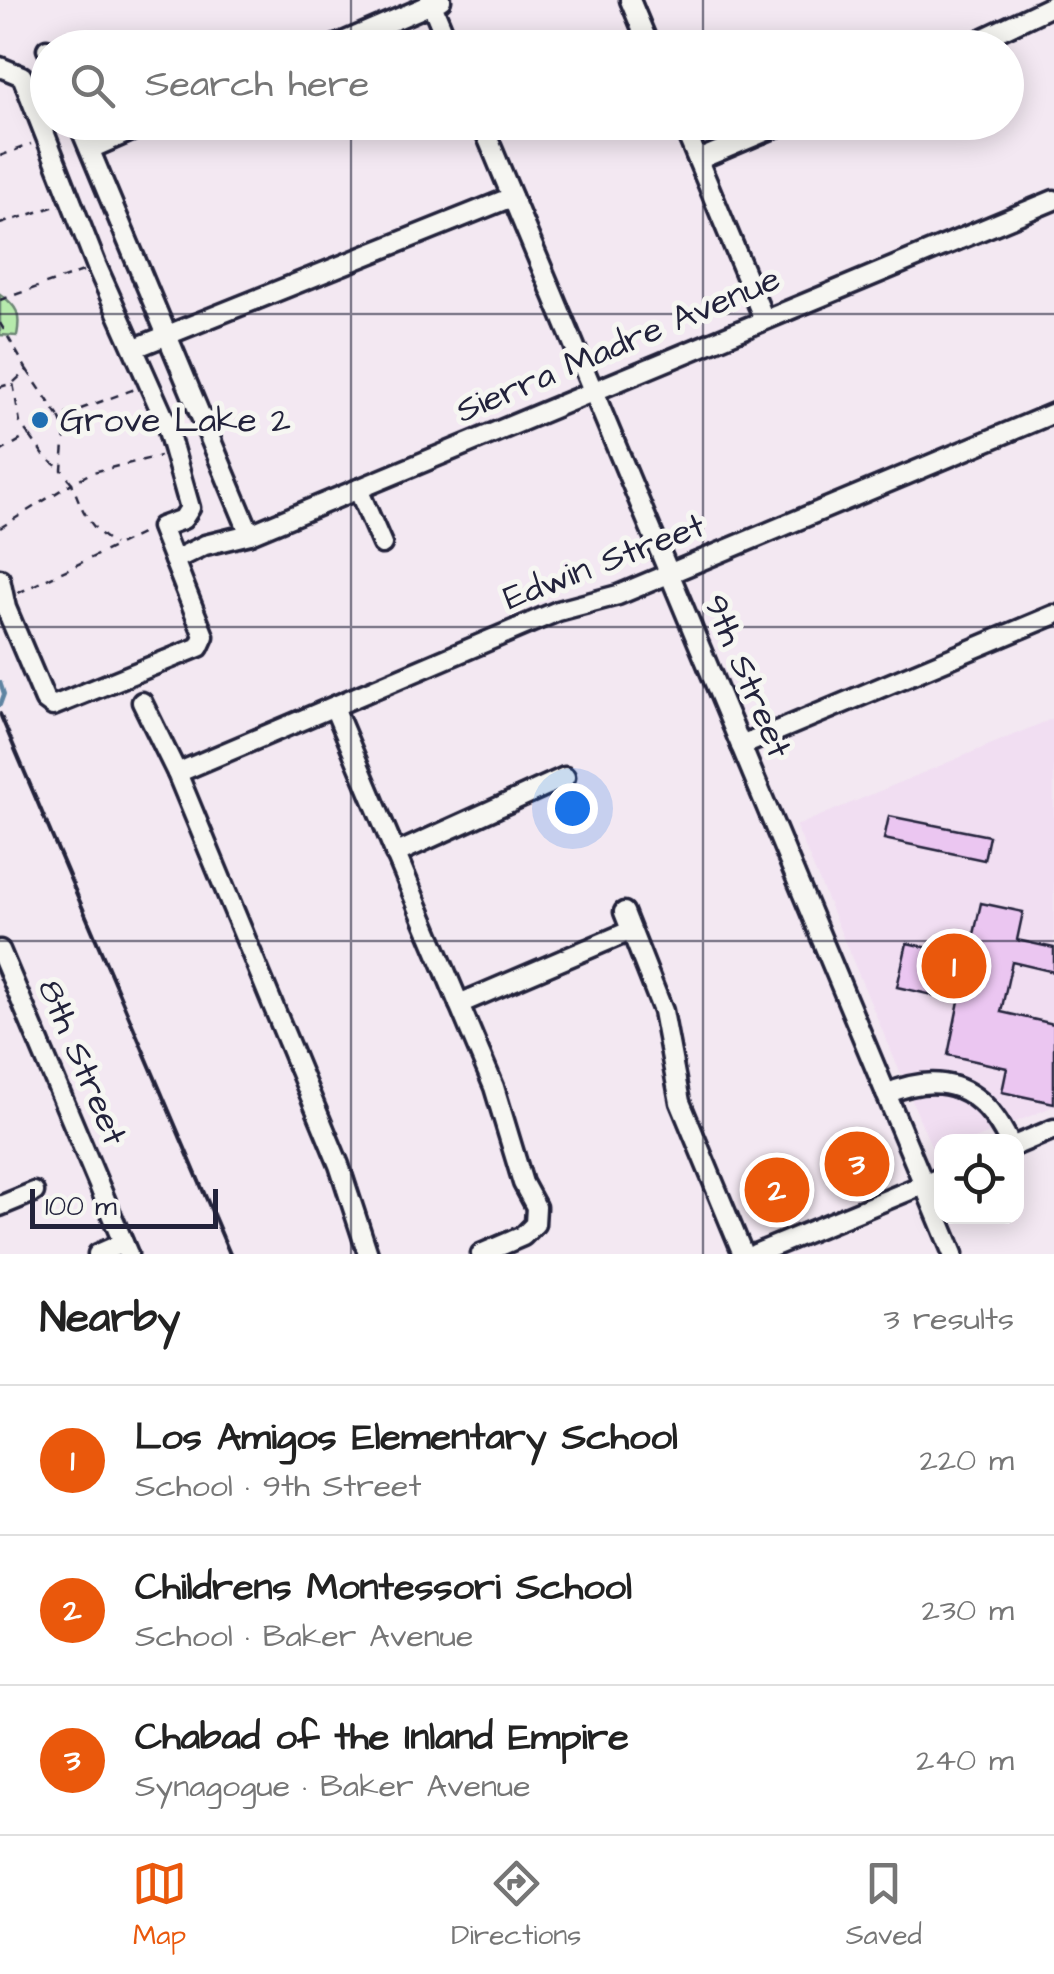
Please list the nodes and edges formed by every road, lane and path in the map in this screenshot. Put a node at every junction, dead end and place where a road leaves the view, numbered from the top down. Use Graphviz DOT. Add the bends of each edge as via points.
graph roads {
  1 [pos="630,0"];
  2 [pos="434,1"];
  3 [pos="1054,5"];
  4 [pos="369,30"];
  5 [pos="444,30"];
  6 [pos="642,30"];
  7 [pos="1001,30"];
  8 [pos="0,66"];
  9 [pos="30,96"];
  10 [pos="39,140"];
  11 [pos="47,140"];
  12 [pos="86,140"];
  13 [pos="111,140"];
  14 [pos="488,140"];
  15 [pos="690,140"];
  16 [pos="745,140"];
  17 [pos="90,149"];
  18 [pos="0,156"];
  19 [pos="698,160"];
  20 [pos="512,197"];
  21 [pos="72,200"];
  22 [pos="1054,200"];
  23 [pos="0,224"];
  24 [pos="97,267"];
  25 [pos="0,300"];
  26 [pos="764,319"];
  27 [pos="0,323"];
  28 [pos="168,337"];
  29 [pos="135,348"];
  30 [pos="26,370"];
  31 [pos="148,382"];
  32 [pos="13,383"];
  33 [pos="0,386"];
  34 [pos="593,390"];
  35 [pos="1054,413"];
  36 [pos="59,418"];
  37 [pos="30,435"];
  38 [pos="0,452"];
  39 [pos="172,455"];
  40 [pos="62,470"];
  41 [pos="72,483"];
  42 [pos="358,489"];
  43 [pos="161,527"];
  44 [pos="0,528"];
  45 [pos="250,534"];
  46 [pos="114,544"];
  47 [pos="382,544"];
  48 [pos="174,560"];
  49 [pos="670,574"];
  50 [pos="3,587"];
  51 [pos="1054,615"];
  52 [pos="142,702"];
  53 [pos="334,707"];
  54 [pos="741,746"];
  55 [pos="177,773"];
  56 [pos="565,777"];
  57 [pos="395,854"];
  58 [pos="624,912"];
  59 [pos="630,931"];
  60 [pos="0,950"];
  61 [pos="458,1004"];
  62 [pos="886,1094"];
  63 [pos="1054,1129"];
  64 [pos="1005,1134"];
  65 [pos="1024,1142"];
  66 [pos="933,1180"];
  67 [pos="34,1192"];
  68 [pos="0,1206"];
  69 [pos="126,1248"];
  70 [pos="98,1254"];
  71 [pos="368,1254"];
  72 [pos="481,1254"];
  73 [pos="743,1254"];
  74 [pos="755,1254"];
  75 [pos="953,1254"];
  1 -- 6 [label="street"];
  2 -- 4 [label="street"];
  2 -- 5 [label="street"];
  3 -- 7 [label="street"];
  8 -- 9 [label="street" via="22,76"];
  10 -- 18 [label="path"];
  11 -- 21 [label="street"];
  12 -- 17 [label="street"];
  13 -- 17 [label="street"];
  14 -- 20 [label="street, 9th Street"];
  15 -- 19 [label="street"];
  16 -- 19 [label="street"];
  17 -- 28 [label="street"];
  19 -- 26 [label="street"];
  20 -- 28 [label="street"];
  20 -- 34 [label="street, 9th Street"];
  21 -- 23 [label="path"];
  21 -- 24 [label="street"];
  22 -- 26 [label="street, Sierra Madre Avenue"];
  24 -- 25 [label="path"];
  24 -- 29 [label="street"];
  26 -- 34 [label="street, Sierra Madre Avenue"];
  27 -- 30 [label="path"];
  28 -- 29 [label="street"];
  28 -- 45 [label="street"];
  29 -- 31 [label="street"];
  30 -- 32 [label="path"];
  30 -- 36 [label="path"];
  31 -- 36 [label="path"];
  31 -- 39 [label="street"];
  32 -- 33 [label="path"];
  32 -- 37 [label="path" via="20,423"];
  34 -- 42 [label="street, Sierra Madre Avenue"];
  34 -- 49 [label="street, 9th Street"];
  35 -- 49 [label="street, Edwin Street"];
  36 -- 40 [label="path" via="66,431"];
  37 -- 38 [label="path"];
  37 -- 40 [label="path"];
  39 -- 41 [label="path"];
  39 -- 43 [label="street" via="190,508 183,519"];
  40 -- 41 [label="path"];
  41 -- 44 [label="path"];
  41 -- 46 [label="path" via="82,511"];
  42 -- 45 [label="street, Sierra Madre Avenue"];
  42 -- 47 [label="street"];
  43 -- 46 [label="path"];
  43 -- 48 [label="street"];
  45 -- 48 [label="street, Sierra Madre Avenue"];
  46 -- 50 [label="path" via="34,588"];
  48 -- 50 [label="street" via="204,636 199,647 53,706 6,608"];
  49 -- 53 [label="street, Edwin Street" via="558,611"];
  49 -- 54 [label="street, 9th Street"];
  51 -- 54 [label="street"];
  52 -- 55 [label="street"];
  53 -- 55 [label="street, Edwin Street"];
  53 -- 57 [label="street"];
  54 -- 62 [label="street, 9th Street"];
  55 -- 71 [label="street" via="339,1165"];
  56 -- 57 [label="street"];
  57 -- 61 [label="street"];
  58 -- 59 [label="street"];
  59 -- 61 [label="street"];
  59 -- 73 [label="street" via="663,1011 680,1102"];
  60 -- 69 [label="street, 8th Street"];
  61 -- 72 [label="street" via="536,1207 535,1224 523,1236"];
  62 -- 64 [label="street" via="914,1082 950,1084 986,1104"];
  62 -- 66 [label="street, 9th Street"];
  63 -- 65 [label="street"];
  66 -- 74 [label="street"];
  66 -- 75 [label="street, 9th Street"];
  67 -- 68 [label="street"];
  69 -- 70 [label="street"];
}
